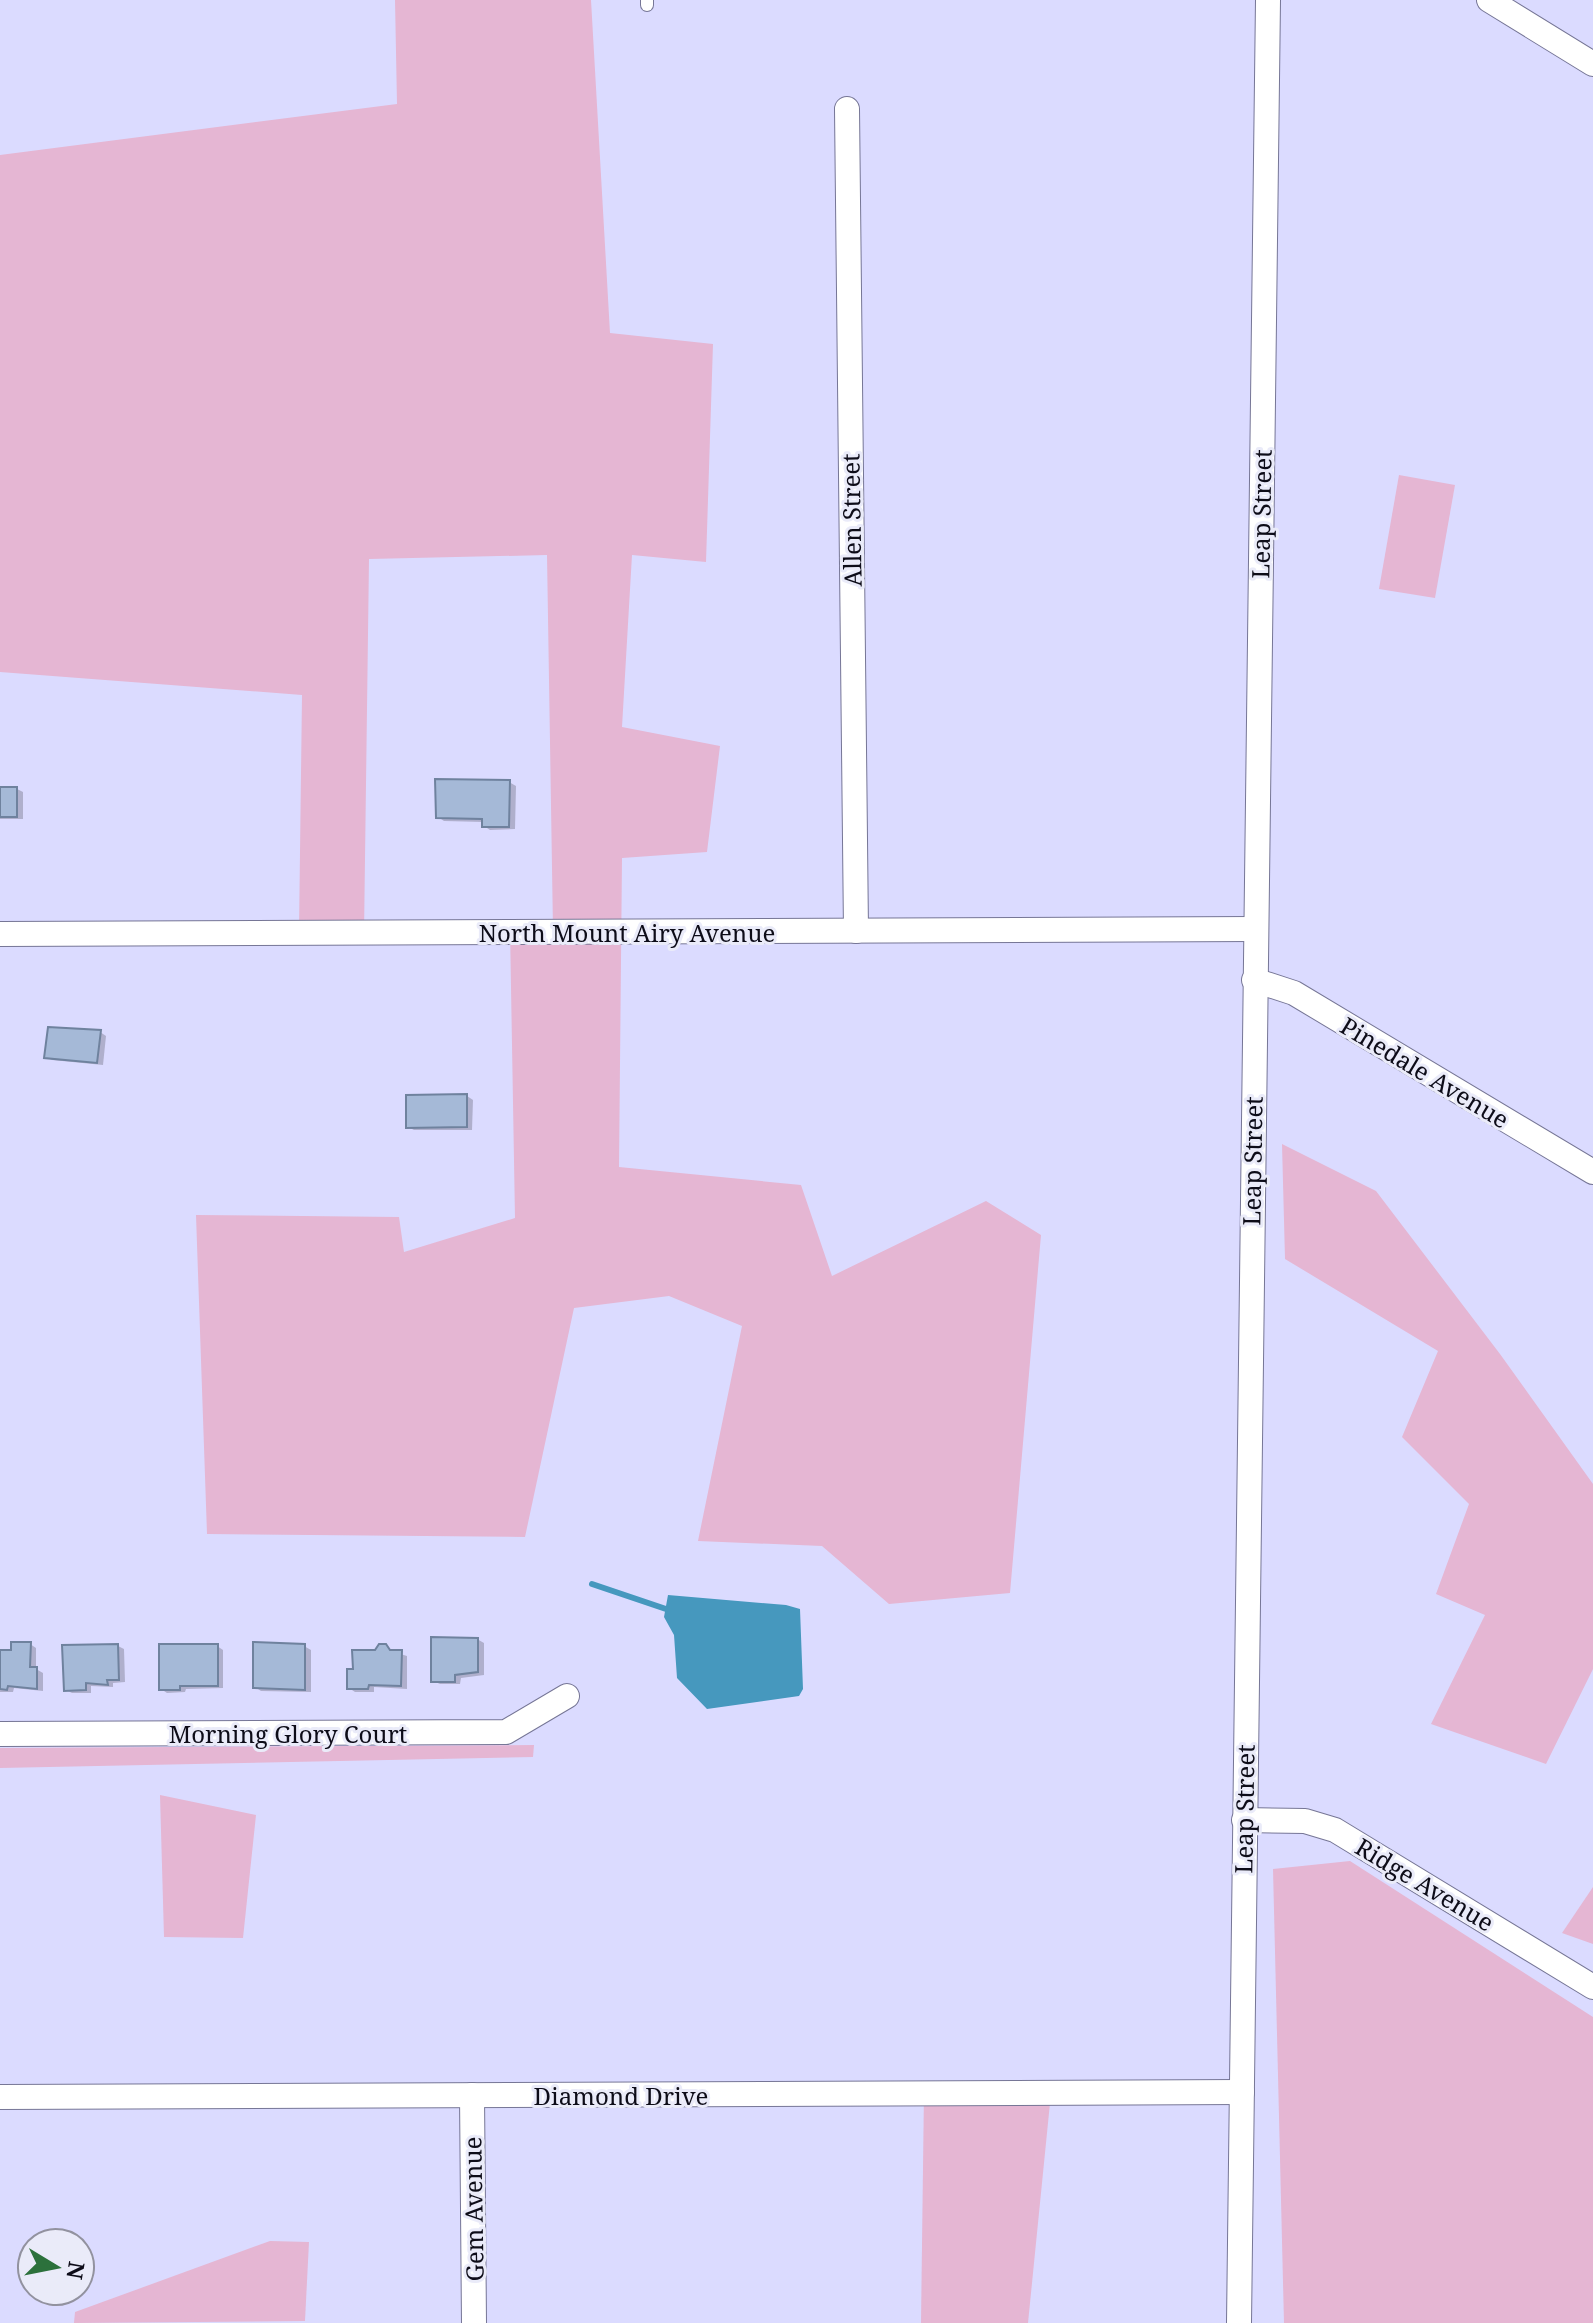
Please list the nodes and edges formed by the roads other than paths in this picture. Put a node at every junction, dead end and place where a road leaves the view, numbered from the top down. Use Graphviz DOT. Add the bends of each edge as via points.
graph roads {
  1 [pos="1268,0"];
  2 [pos="1489,0"];
  3 [pos="1593,64"];
  4 [pos="847,109"];
  5 [pos="1255,929"];
  6 [pos="856,931"];
  7 [pos="0,934"];
  8 [pos="1254,980"];
  9 [pos="1593,1172"];
  10 [pos="567,1696"];
  11 [pos="0,1734"];
  12 [pos="1244,1820"];
  13 [pos="1593,1987"];
  14 [pos="1242,2092"];
  15 [pos="472,2095"];
  16 [pos="0,2097"];
  17 [pos="474,2323"];
  18 [pos="1239,2323"];
  1 -- 5 [label="street, Leap Street"];
  2 -- 3 [label="street"];
  4 -- 6 [label="street, Allen Street"];
  5 -- 6 [label="street, North Mount Airy Avenue"];
  5 -- 8 [label="street, Leap Street"];
  6 -- 7 [label="street, North Mount Airy Avenue"];
  8 -- 9 [label="street, Pinedale Avenue" via="1294,993"];
  8 -- 12 [label="street, Leap Street"];
  10 -- 11 [label="street, Morning Glory Court" via="506,1732"];
  12 -- 13 [label="street, Ridge Avenue" via="1305,1821 1335,1830"];
  12 -- 14 [label="street, Leap Street"];
  14 -- 15 [label="street, Diamond Drive"];
  14 -- 18 [label="street, Leap Street"];
  15 -- 16 [label="street, Diamond Drive"];
  15 -- 17 [label="street, Gem Avenue"];
}
